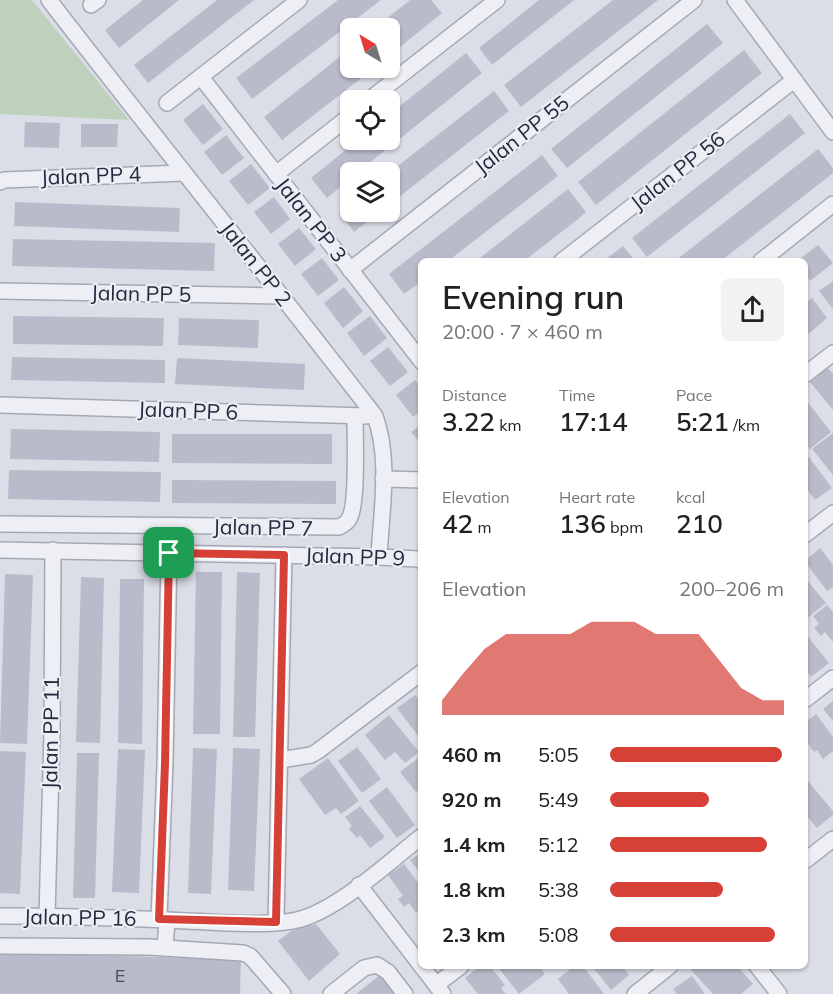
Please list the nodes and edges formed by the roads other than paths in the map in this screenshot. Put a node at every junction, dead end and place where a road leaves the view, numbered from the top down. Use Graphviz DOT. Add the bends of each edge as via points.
graph roads {
  1 [pos="49,0"];
  2 [pos="497,0"];
  3 [pos="694,0"];
  4 [pos="735,0"];
  5 [pos="295,1"];
  6 [pos="201,77"];
  7 [pos="794,80"];
  8 [pos="382,90"];
  9 [pos="167,103"];
  10 [pos="340,124"];
  11 [pos="833,132"];
  12 [pos="183,173"];
  13 [pos="276,174"];
  14 [pos="0,182"];
  15 [pos="833,204"];
  16 [pos="566,258"];
  17 [pos="765,258"];
  18 [pos="350,270"];
  19 [pos="0,291"];
  20 [pos="281,296"];
  21 [pos="833,353"];
  22 [pos="418,357"];
  23 [pos="808,372"];
  24 [pos="0,405"];
  25 [pos="356,416"];
  26 [pos="375,416"];
  27 [pos="383,479"];
  28 [pos="418,480"];
  29 [pos="833,513"];
  30 [pos="0,524"];
  31 [pos="808,532"];
  32 [pos="0,550"];
  33 [pos="53,550"];
  34 [pos="169,553"];
  35 [pos="284,555"];
  36 [pos="379,557"];
  37 [pos="418,559"];
  38 [pos="418,675"];
  39 [pos="833,678"];
  40 [pos="808,697"];
  41 [pos="280,760"];
  42 [pos="418,839"];
  43 [pos="833,839"];
  44 [pos="808,858"];
  45 [pos="359,885"];
  46 [pos="0,916"];
  47 [pos="47,916"];
  48 [pos="159,919"];
  49 [pos="276,922"];
  50 [pos="0,946"];
  51 [pos="148,947"];
  52 [pos="165,948"];
  53 [pos="418,962"];
  54 [pos="423,969"];
  55 [pos="458,969"];
  56 [pos="666,969"];
  57 [pos="759,969"];
  58 [pos="439,990"];
  59 [pos="283,994"];
  60 [pos="331,994"];
  61 [pos="405,994"];
  62 [pos="635,994"];
  63 [pos="779,994"];
  1 -- 12 [label="street, Jalan PP 2"];
  2 -- 8 [label="street"];
  3 -- 18 [label="street, Jalan PP 55"];
  4 -- 7 [label="street"];
  5 -- 6 [label="street"];
  6 -- 9 [label="street"];
  6 -- 13 [label="street, Jalan PP 3"];
  7 -- 11 [label="street"];
  7 -- 16 [label="street, Jalan PP 56"];
  10 -- 13 [label="street"];
  12 -- 14 [label="street, Jalan PP 4"];
  12 -- 20 [label="street, Jalan PP 2"];
  13 -- 18 [label="street, Jalan PP 3"];
  15 -- 17 [label="street"];
  18 -- 22 [label="street, Jalan PP 3"];
  19 -- 20 [label="street, Jalan PP 5"];
  20 -- 26 [label="street, Jalan PP 2"];
  21 -- 23 [label="street"];
  24 -- 25 [label="street, Jalan PP 6"];
  25 -- 26 [label="street, Jalan PP 6"];
  25 -- 30 [label="street, Jalan PP 7" via="352,511 345,523 332,529"];
  26 -- 27 [label="street, Jalan PP 2" via="381,431"];
  27 -- 28 [label="street"];
  27 -- 36 [label="street, Jalan PP 2"];
  29 -- 31 [label="street"];
  32 -- 33 [label="street, Jalan PP 9"];
  33 -- 34 [label="street, Jalan PP 9"];
  33 -- 47 [label="street, Jalan PP 11"];
  34 -- 35 [label="street, Jalan PP 9"];
  34 -- 48 [label="street"];
  35 -- 36 [label="street, Jalan PP 9"];
  35 -- 41 [label="street"];
  36 -- 37 [label="street, Jalan PP 9"];
  38 -- 41 [label="street" via="318,751"];
  39 -- 40 [label="street"];
  41 -- 49 [label="street"];
  42 -- 45 [label="street, Jalan PP 16"];
  43 -- 44 [label="street"];
  45 -- 49 [label="street, Jalan PP 16" via="301,919"];
  45 -- 53 [label="street"];
  46 -- 47 [label="street, Jalan PP 16"];
  47 -- 48 [label="street, Jalan PP 16"];
  48 -- 49 [label="street, Jalan PP 16"];
  48 -- 51 [label="street"];
  48 -- 52 [label="street"];
  50 -- 51 [label="street"];
  51 -- 52 [label="street"];
  52 -- 59 [label="street" via="246,953"];
  54 -- 58 [label="street"];
  55 -- 58 [label="street"];
  56 -- 62 [label="street"];
  57 -- 63 [label="street"];
  60 -- 61 [label="street" via="364,968 377,965 388,972"];
}
